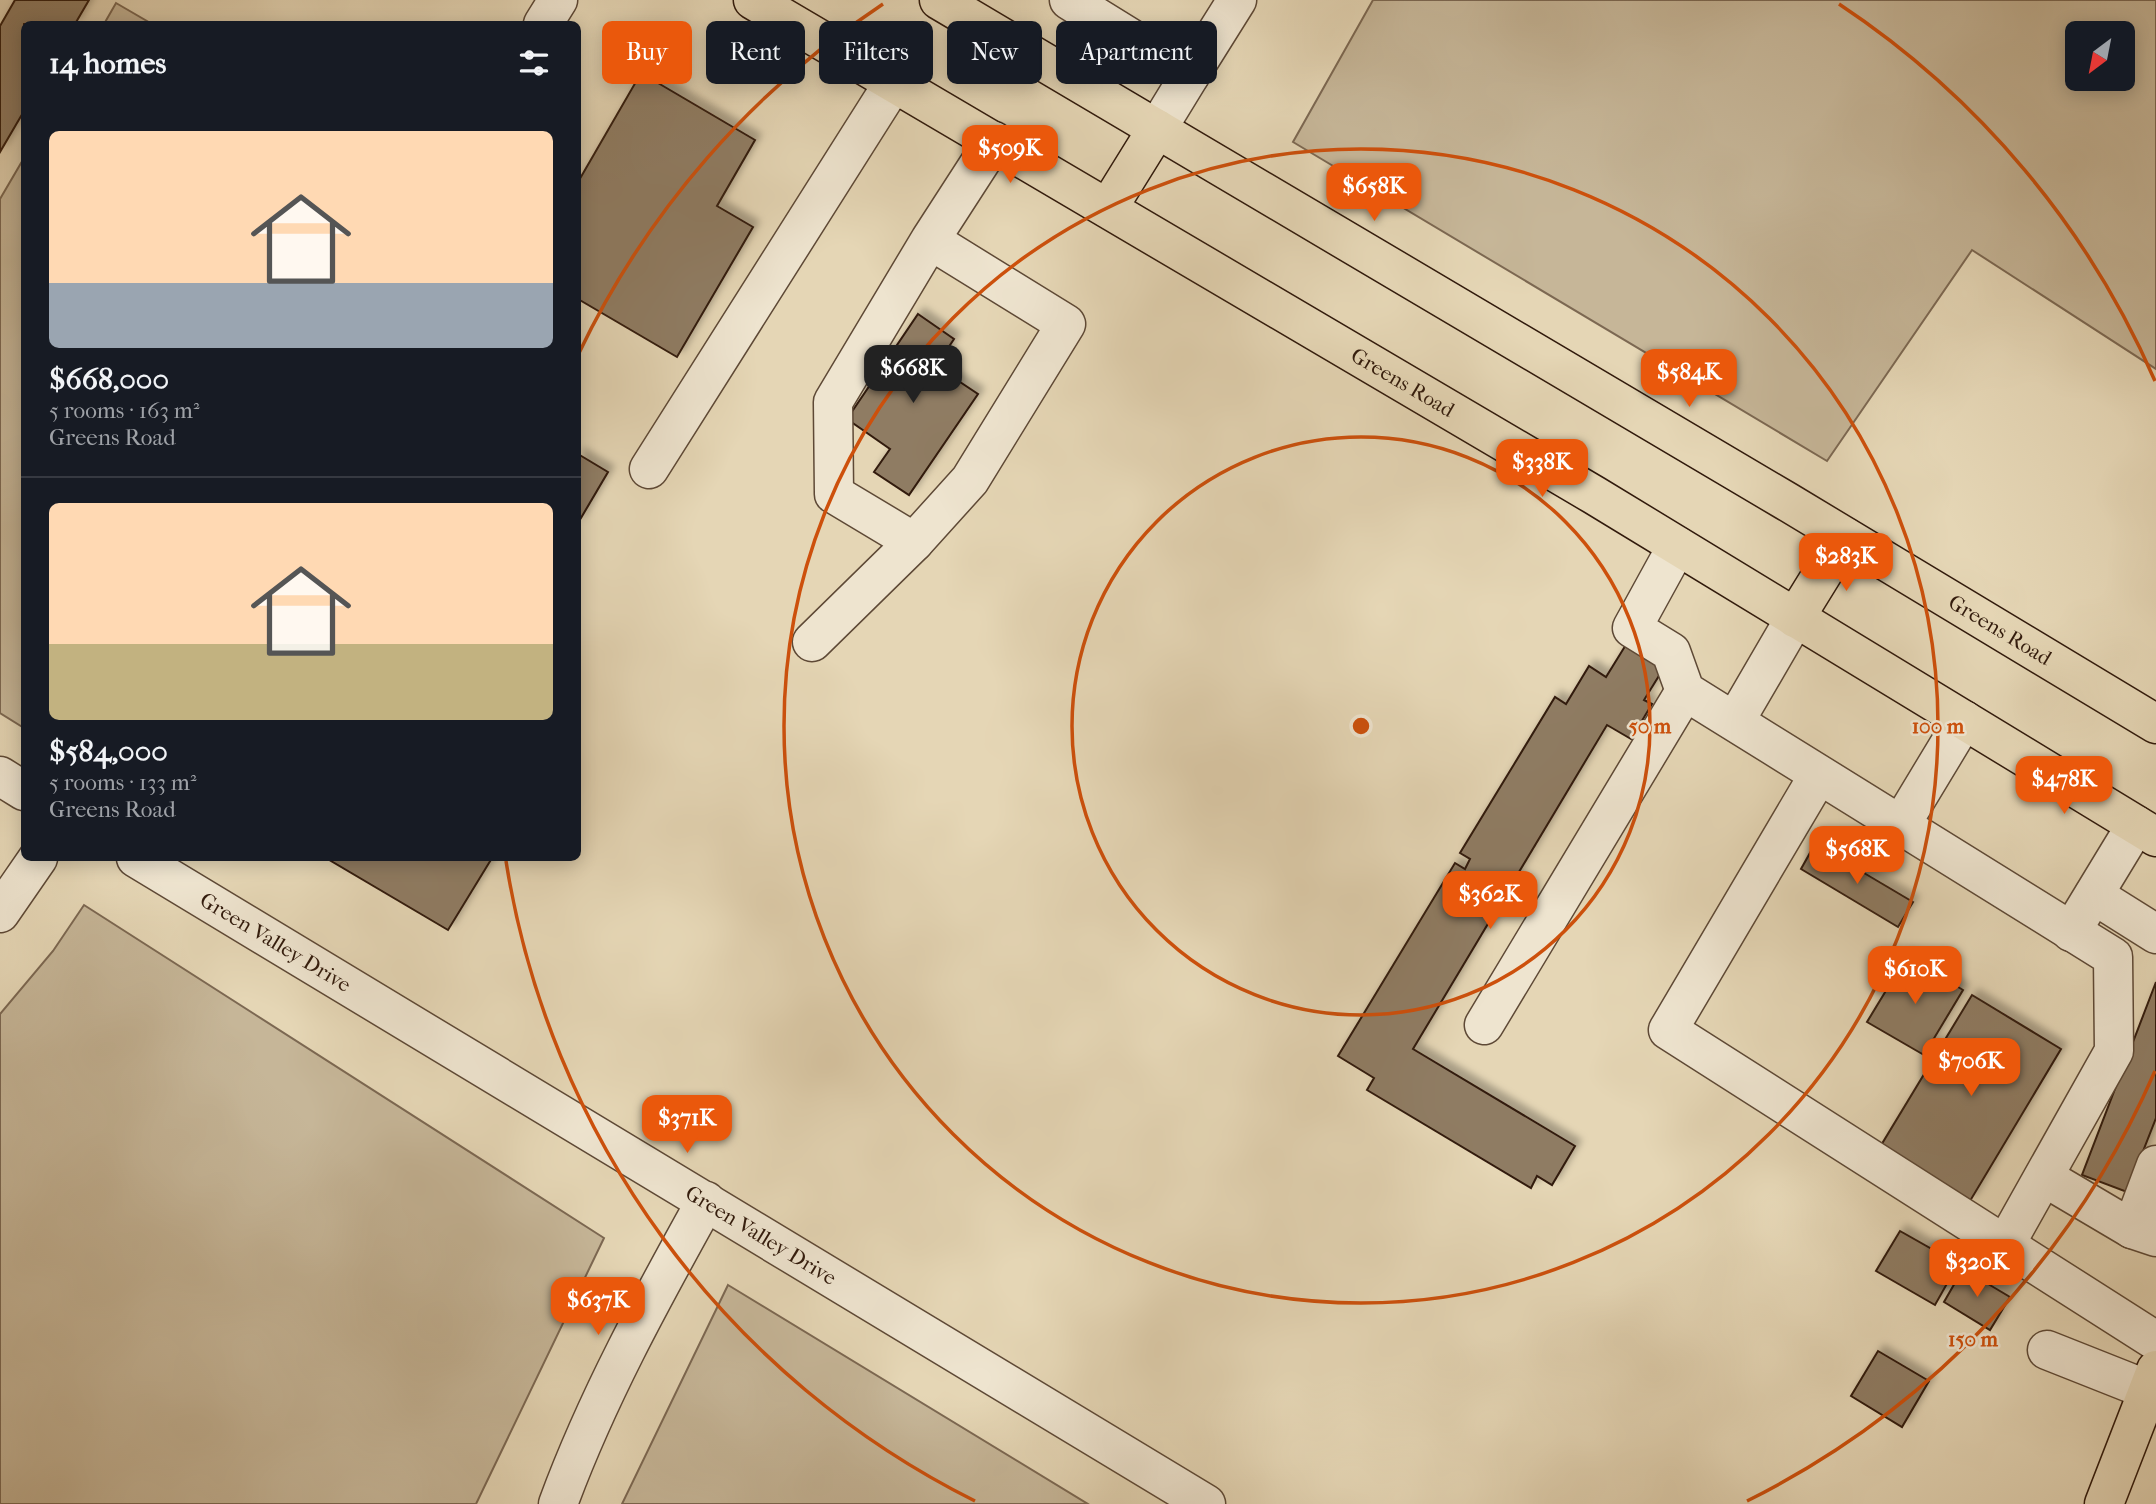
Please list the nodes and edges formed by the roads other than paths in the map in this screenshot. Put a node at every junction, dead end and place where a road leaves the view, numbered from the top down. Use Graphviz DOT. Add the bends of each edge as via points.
graph roads {
  1 [pos="558,0"];
  2 [pos="753,0"];
  3 [pos="940,0"];
  4 [pos="1069,0"];
  5 [pos="1237,0"];
  6 [pos="545,21"];
  7 [pos="1103,21"];
  8 [pos="1217,32"];
  9 [pos="819,38"];
  10 [pos="893,84"];
  11 [pos="897,84"];
  12 [pos="1184,84"];
  13 [pos="1157,128"];
  14 [pos="994,141"];
  15 [pos="1108,208"];
  16 [pos="930,240"];
  17 [pos="649,469"];
  18 [pos="1845,537"];
  19 [pos="914,542"];
  20 [pos="1678,546"];
  21 [pos="1795,618"];
  22 [pos="812,642"];
  23 [pos="1685,691"];
  24 [pos="1964,720"];
  25 [pos="1735,721"];
  26 [pos="2156,724"];
  27 [pos="0,776"];
  28 [pos="1818,776"];
  29 [pos="21,789"];
  30 [pos="1900,826"];
  31 [pos="2146,831"];
  32 [pos="36,861"];
  33 [pos="141,861"];
  34 [pos="2094,895"];
  35 [pos="0,913"];
  36 [pos="2071,932"];
  37 [pos="2156,934"];
  38 [pos="1484,1025"];
  39 [pos="2156,1166"];
  40 [pos="2044,1177"];
  41 [pos="706,1201"];
  42 [pos="2144,1233"];
  43 [pos="2005,1245"];
  44 [pos="2156,1341"];
  45 [pos="2047,1350"];
  46 [pos="2152,1380"];
  47 [pos="558,1504"];
  48 [pos="1206,1504"];
  49 [pos="2104,1504"];
  1 -- 6 [label="street"];
  2 -- 9 [label="main road, Greens Road"];
  3 -- 13 [label="main road, Greens Road"];
  4 -- 7 [label="street"];
  5 -- 8 [label="street"];
  10 -- 17 [label="street"];
  11 -- 14 [label="main road, Greens Road"];
  12 -- 13 [label="street"];
  13 -- 15 [label="main road"];
  13 -- 18 [label="main road, Greens Road"];
  14 -- 15 [label="main road, Greens Road"];
  14 -- 16 [label="street"];
  15 -- 20 [label="main road, Greens Road"];
  16 -- 19 [label="street" via="833,402 834,494"];
  16 -- 19 [label="street" via="1066,324 970,480"];
  18 -- 21 [label="main road"];
  18 -- 26 [label="main road, Greens Road"];
  19 -- 22 [label="street"];
  20 -- 21 [label="main road, Greens Road"];
  20 -- 23 [label="street" via="1632,628 1671,652"];
  21 -- 24 [label="main road, Greens Road"];
  21 -- 25 [label="street"];
  23 -- 25 [label="street"];
  23 -- 38 [label="street"];
  24 -- 30 [label="street"];
  24 -- 31 [label="main road, Greens Road"];
  25 -- 28 [label="street"];
  27 -- 29 [label="street"];
  28 -- 30 [label="street"];
  28 -- 43 [label="street" via="1668,1030"];
  30 -- 36 [label="street"];
  31 -- 34 [label="street"];
  32 -- 35 [label="street"];
  33 -- 41 [label="street, Green Valley Drive"];
  34 -- 36 [label="street"];
  34 -- 37 [label="street"];
  36 -- 40 [label="street" via="2112,957 2114,1051"];
  39 -- 42 [label="street"];
  40 -- 42 [label="street"];
  40 -- 43 [label="street"];
  41 -- 47 [label="street" via="633,1332"];
  41 -- 48 [label="street, Green Valley Drive"];
  43 -- 44 [label="street"];
  45 -- 46 [label="street"];
  46 -- 49 [label="main road"];
}
